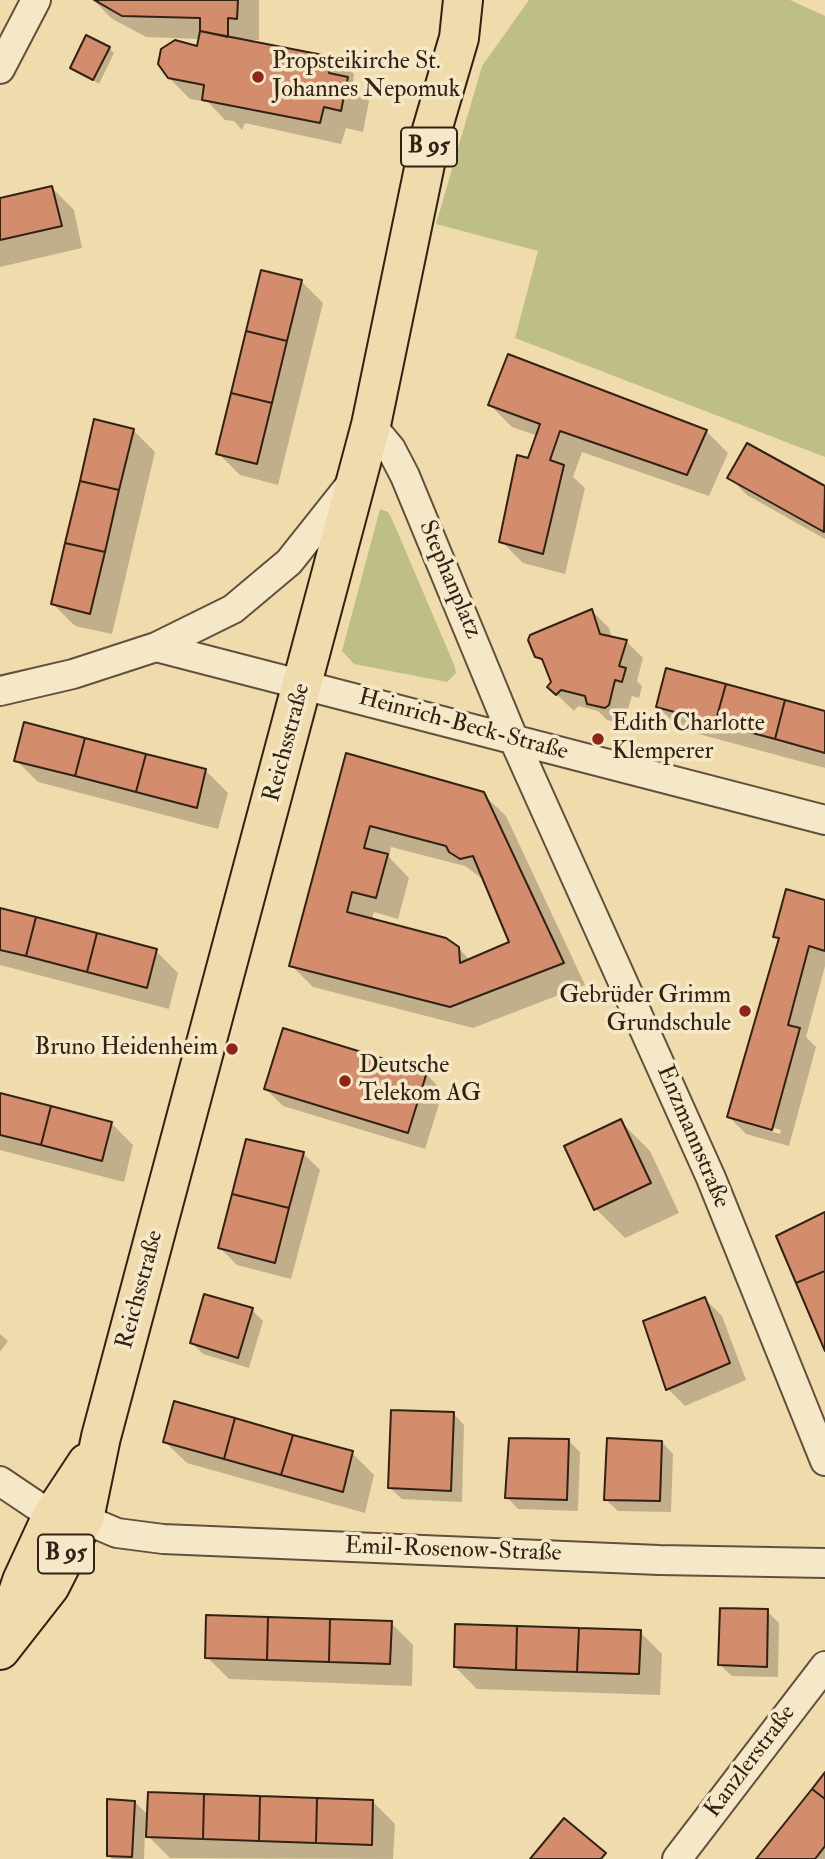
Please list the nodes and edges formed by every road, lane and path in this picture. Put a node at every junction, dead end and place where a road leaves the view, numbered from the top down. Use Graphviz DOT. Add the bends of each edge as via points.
graph roads {
  1 [pos="37,0"];
  2 [pos="463,0"];
  3 [pos="478,0"];
  4 [pos="459,38"];
  5 [pos="0,69"];
  6 [pos="371,425"];
  7 [pos="358,474"];
  8 [pos="156,647"];
  9 [pos="304,684"];
  10 [pos="0,691"];
  11 [pos="514,740"];
  12 [pos="825,820"];
  13 [pos="825,1461"];
  14 [pos="0,1481"];
  15 [pos="68,1518"];
  16 [pos="825,1563"];
  17 [pos="0,1647"];
  18 [pos="825,1666"];
  19 [pos="677,1859"];
  1 -- 5 [label="street"];
  2 -- 4 [label="main road, Reichsstraße / B 95"];
  3 -- 4 [label="main road, Reichsstraße / B 95"];
  4 -- 6 [label="main road, Reichsstraße / B 95" via="432,130"];
  6 -- 7 [label="main road, Reichsstraße / B 95"];
  6 -- 11 [label="street, Stephanplatz" via="391,449 405,477"];
  7 -- 8 [label="street" via="289,562 233,609"];
  7 -- 9 [label="main road, Reichsstraße / B 95"];
  8 -- 9 [label="street, Heinrich-Beck-Straße"];
  8 -- 10 [label="street"];
  9 -- 11 [label="street, Heinrich-Beck-Straße"];
  9 -- 15 [label="main road, Reichsstraße / B 95" via="100,1444"];
  11 -- 12 [label="street, Heinrich-Beck-Straße"];
  11 -- 13 [label="street, Enzmannstraße" via="701,1156"];
  14 -- 15 [label="street, Emil-Rosenow-Straße"];
  15 -- 16 [label="street, Emil-Rosenow-Straße" via="117,1533 163,1539"];
  15 -- 17 [label="main road, Reichsstraße / B 95" via="22,1581"];
  18 -- 19 [label="street, Kanzlerstraße"];
}
